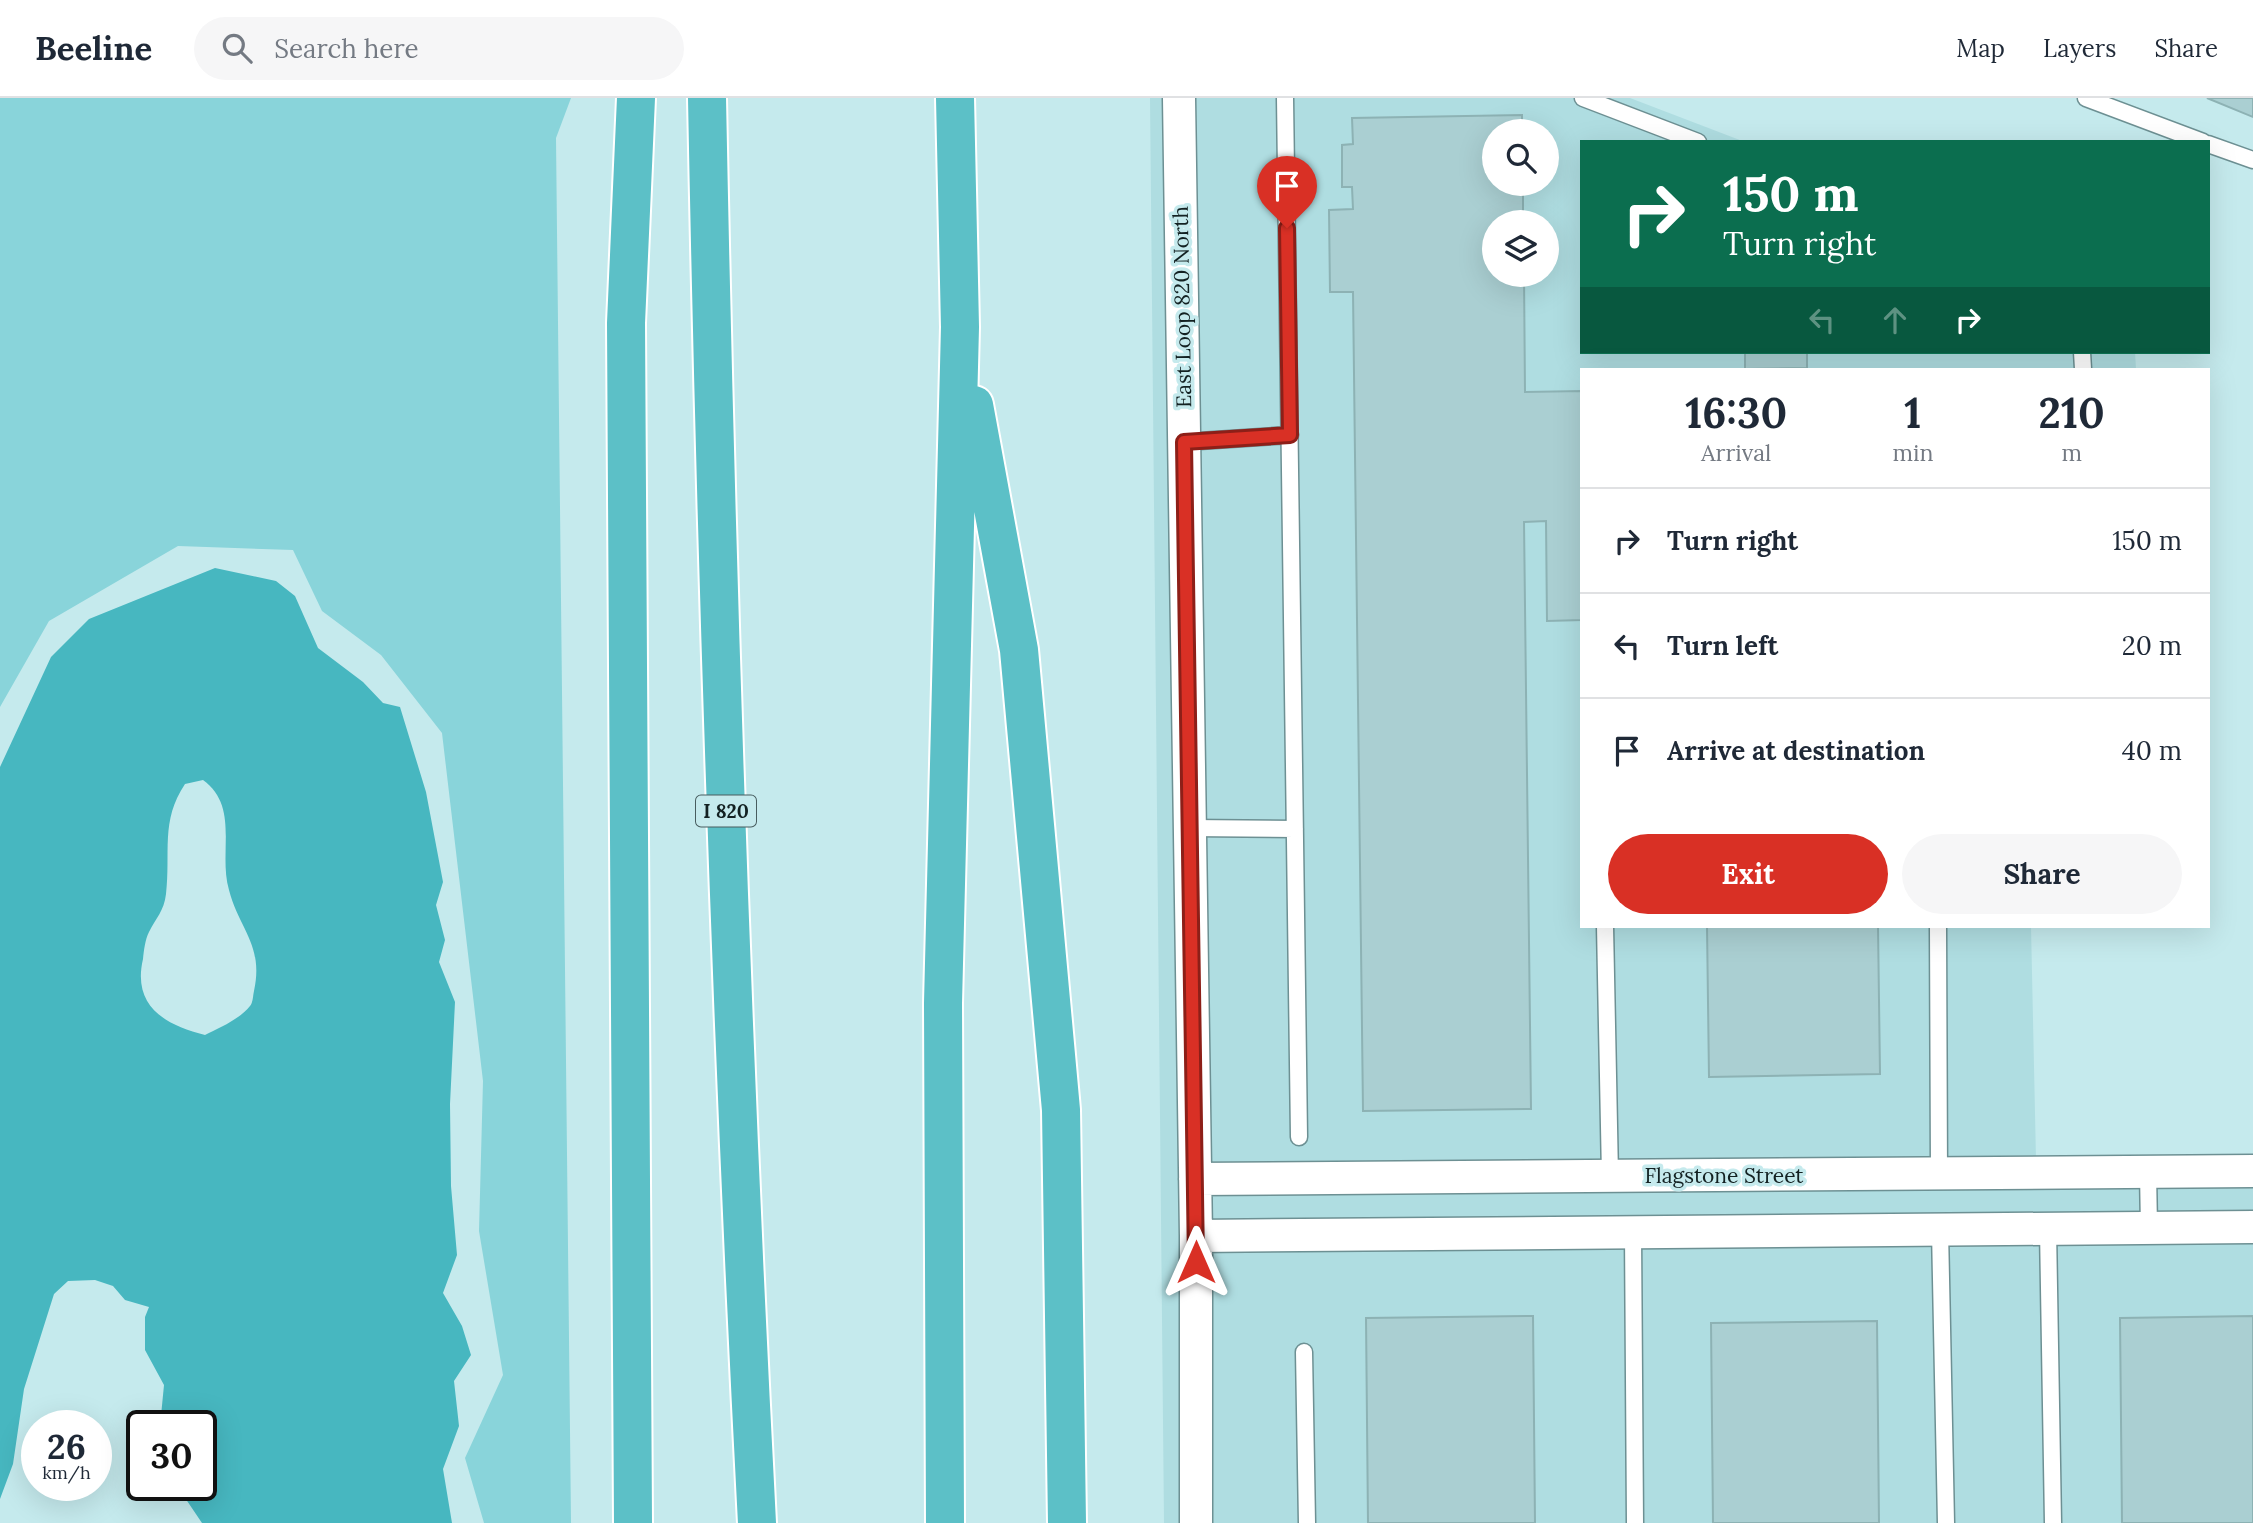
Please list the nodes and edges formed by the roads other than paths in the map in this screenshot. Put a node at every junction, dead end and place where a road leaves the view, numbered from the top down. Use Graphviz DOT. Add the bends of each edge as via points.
graph roads {
  1 [pos="636,98"];
  2 [pos="707,98"];
  3 [pos="955,98"];
  4 [pos="1179,98"];
  5 [pos="1285,98"];
  6 [pos="1583,98"];
  7 [pos="2085,98"];
  8 [pos="1694,140"];
  9 [pos="2198,140"];
  10 [pos="2210,145"];
  11 [pos="2253,160"];
  12 [pos="960,327"];
  13 [pos="1290,435"];
  14 [pos="1184,442"];
  15 [pos="1190,828"];
  16 [pos="1295,829"];
  17 [pos="1605,928"];
  18 [pos="1938,928"];
  19 [pos="1300,1137"];
  20 [pos="2253,1171"];
  21 [pos="2148,1172"];
  22 [pos="1939,1174"];
  23 [pos="1610,1176"];
  24 [pos="1195,1179"];
  25 [pos="2253,1227"];
  26 [pos="2149,1228"];
  27 [pos="2048,1229"];
  28 [pos="1940,1230"];
  29 [pos="1633,1233"];
  30 [pos="1196,1236"];
  31 [pos="1304,1352"];
  32 [pos="633,1523"];
  33 [pos="757,1523"];
  34 [pos="945,1523"];
  35 [pos="1067,1523"];
  36 [pos="1196,1523"];
  37 [pos="1307,1523"];
  38 [pos="1635,1523"];
  39 [pos="1946,1523"];
  40 [pos="2053,1523"];
  1 -- 32 [label="highway" via="626,323"];
  2 -- 33 [label="highway, I 820" via="715,518"];
  3 -- 12 [label="highway"];
  4 -- 14 [label="street, East Loop 820 North"];
  5 -- 13 [label="lane"];
  6 -- 8 [label="lane"];
  7 -- 9 [label="lane"];
  10 -- 11 [label="lane"];
  12 -- 34 [label="highway" via="943,1003"];
  12 -- 35 [label="highway" via="1019,650 1061,1110"];
  13 -- 14 [label="lane"];
  13 -- 16 [label="lane"];
  14 -- 15 [label="street, East Loop 820 North"];
  15 -- 16 [label="lane"];
  15 -- 24 [label="street, East Loop 820 North"];
  16 -- 19 [label="lane"];
  17 -- 23 [label="lane"];
  18 -- 22 [label="lane"];
  20 -- 21 [label="street, Flagstone Street"];
  21 -- 22 [label="street, Flagstone Street"];
  21 -- 26 [label="lane"];
  22 -- 23 [label="street, Flagstone Street"];
  23 -- 24 [label="street, Flagstone Street"];
  24 -- 30 [label="street, East Loop 820 North"];
  25 -- 26 [label="street"];
  26 -- 27 [label="street"];
  27 -- 28 [label="street"];
  27 -- 40 [label="lane"];
  28 -- 29 [label="street"];
  28 -- 39 [label="lane"];
  29 -- 30 [label="street"];
  29 -- 38 [label="lane"];
  30 -- 36 [label="street, East Loop 820 North"];
  31 -- 37 [label="lane"];
}
